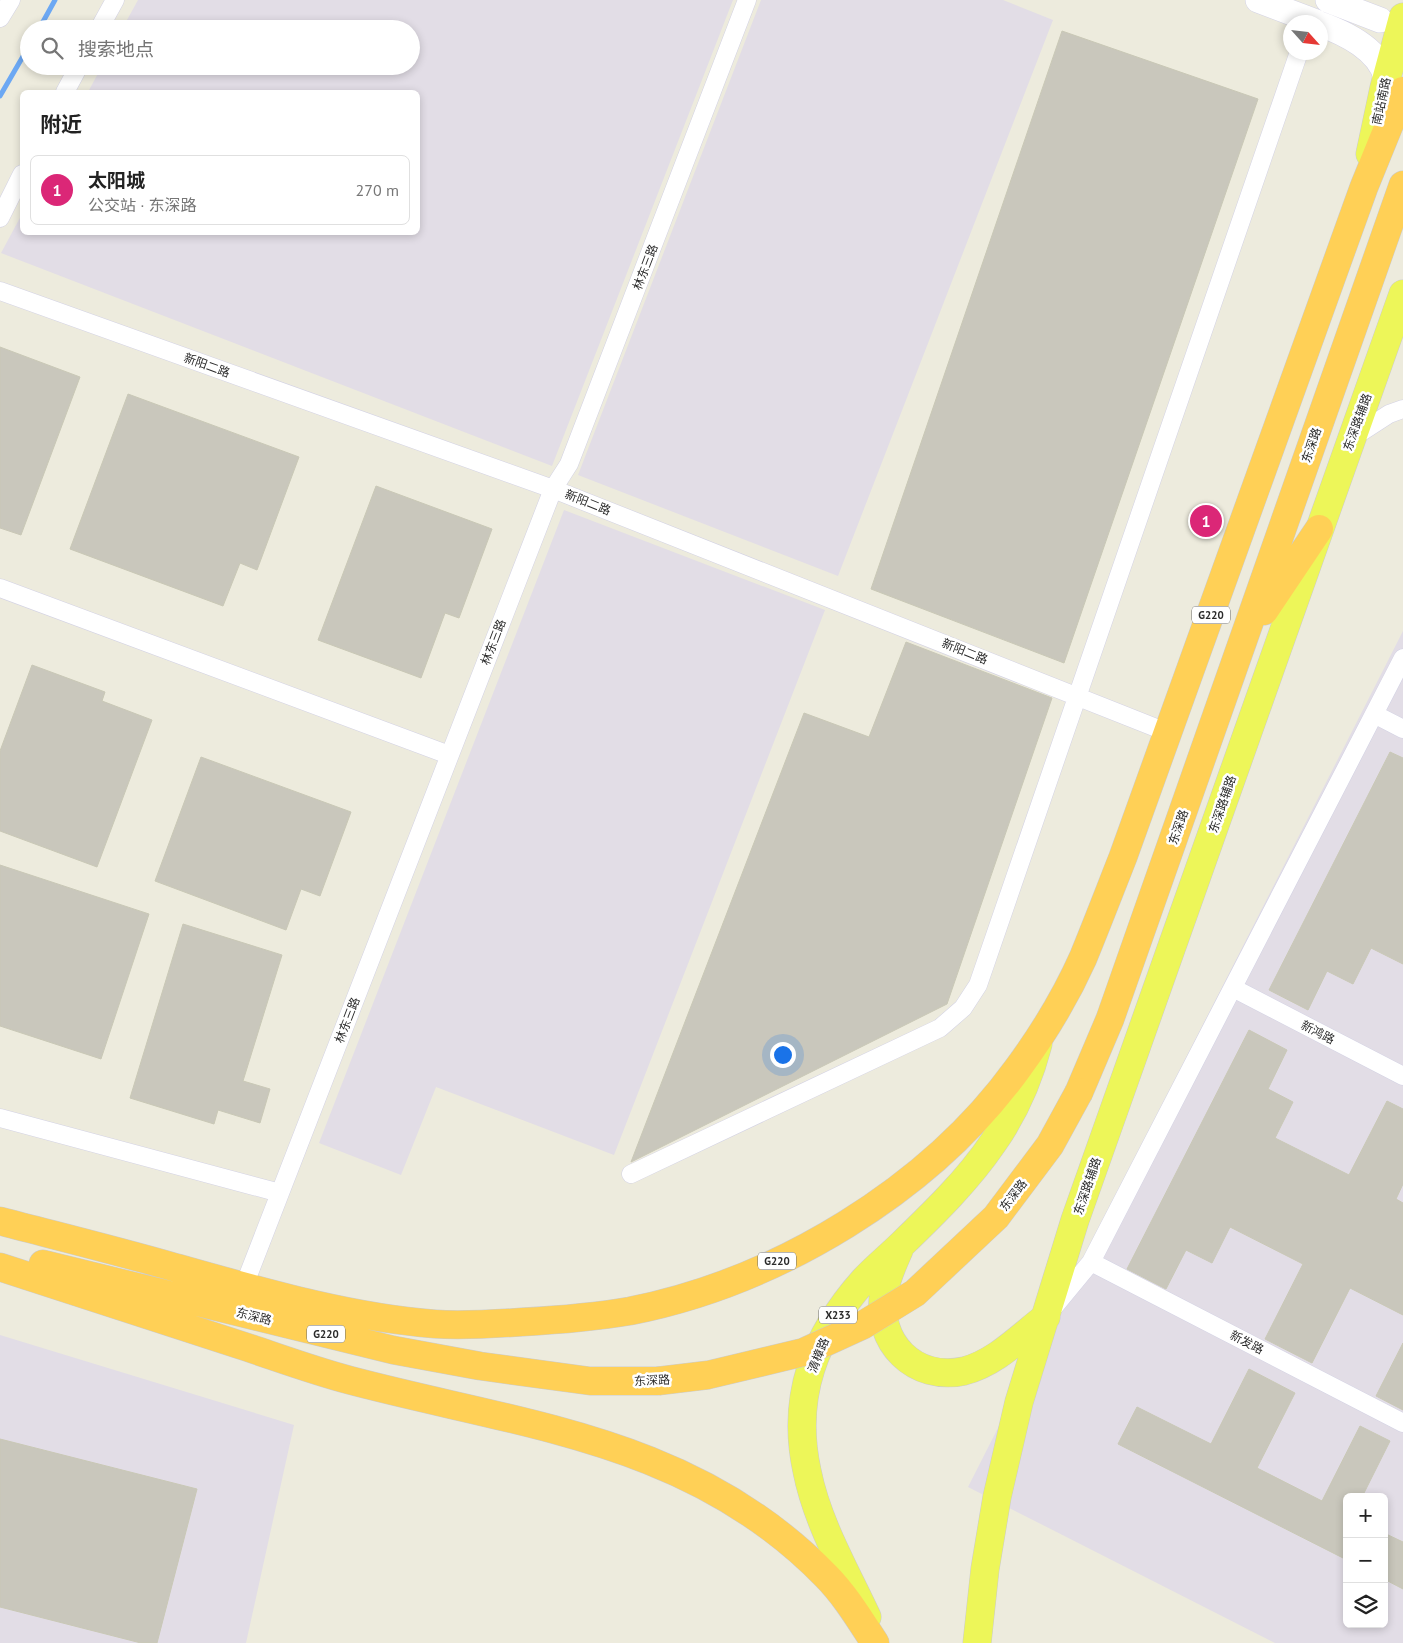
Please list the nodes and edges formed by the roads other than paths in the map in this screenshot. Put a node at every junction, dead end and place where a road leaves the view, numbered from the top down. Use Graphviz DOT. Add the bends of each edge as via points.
graph roads {
  1 [pos="11,0"];
  2 [pos="115,0"];
  3 [pos="747,0"];
  4 [pos="1258,0"];
  5 [pos="1328,0"];
  6 [pos="1296,15"];
  7 [pos="0,18"];
  8 [pos="1392,19"];
  9 [pos="104,20"];
  10 [pos="1328,28"];
  11 [pos="1296,60"];
  12 [pos="74,75"];
  13 [pos="1395,85"];
  14 [pos="66,90"];
  15 [pos="20,178"];
  16 [pos="1403,185"];
  17 [pos="1403,214"];
  18 [pos="0,218"];
  19 [pos="1381,245"];
  20 [pos="0,291"];
  21 [pos="1401,312"];
  22 [pos="1403,409"];
  23 [pos="1352,438"];
  24 [pos="553,488"];
  25 [pos="1319,529"];
  26 [pos="0,588"];
  27 [pos="1242,643"];
  28 [pos="1403,658"];
  29 [pos="1078,696"];
  30 [pos="1374,714"];
  31 [pos="1403,729"];
  32 [pos="1169,732"];
  33 [pos="449,754"];
  34 [pos="1233,988"];
  35 [pos="1041,1035"];
  36 [pos="1403,1076"];
  37 [pos="0,1118"];
  38 [pos="631,1174"];
  39 [pos="280,1193"];
  40 [pos="0,1221"];
  41 [pos="902,1243"];
  42 [pos="0,1254"];
  43 [pos="1092,1262"];
  44 [pos="0,1267"];
  45 [pos="244,1286"];
  46 [pos="1046,1316"];
  47 [pos="1403,1423"];
  48 [pos="875,1643"];
  49 [pos="879,1643"];
  50 [pos="977,1643"];
  1 -- 7 [label="street"];
  2 -- 9 [label="street"];
  3 -- 24 [label="street, 林东三路" via="568,464"];
  4 -- 6 [label="main road"];
  5 -- 8 [label="main road"];
  8 -- 13 [label="main road, 南站南路"];
  10 -- 13 [label="main road" via="1372,53"];
  11 -- 29 [label="street"];
  12 -- 14 [label="street"];
  13 -- 32 [label="highway, G220" via="1364,187"];
  15 -- 18 [label="street"];
  16 -- 19 [label="highway, 东深路 / G220"];
  17 -- 19 [label="highway"];
  19 -- 27 [label="highway, 东深路 / G220"];
  20 -- 24 [label="street, 新阳二路"];
  21 -- 23 [label="main road, 东深路辅路"];
  22 -- 23 [label="street" via="1389,414"];
  23 -- 25 [label="main road, 东深路辅路"];
  24 -- 29 [label="street, 新阳二路"];
  24 -- 33 [label="street, 林东三路"];
  25 -- 27 [label="highway"];
  25 -- 46 [label="main road, 东深路辅路" via="1076,1220"];
  26 -- 33 [label="street"];
  27 -- 42 [label="highway, 东深路 / G220, bridge" via="1110,1019 1079,1092 1050,1145 996,1217 915,1293 863,1325 804,1352 708,1376 658,1382 590,1381 393,1350"];
  28 -- 30 [label="street"];
  29 -- 32 [label="street, 新阳二路"];
  29 -- 38 [label="street" via="978,985 963,1008 940,1028"];
  30 -- 31 [label="street"];
  30 -- 34 [label="street"];
  32 -- 35 [label="highway, G220" via="1082,960"];
  33 -- 39 [label="street, 林东三路"];
  34 -- 36 [label="street, 新鸿路"];
  34 -- 43 [label="street"];
  35 -- 41 [label="main road, 清樟路 / X233" via="1025,1083 1010,1116 992,1144 966,1177"];
  35 -- 45 [label="highway, G220" via="989,1106 960,1136 888,1196 769,1266 686,1297 630,1311 570,1319 480,1325 435,1324 334,1308"];
  37 -- 39 [label="street"];
  39 -- 45 [label="street, 林东三路"];
  40 -- 45 [label="highway, G220"];
  41 -- 46 [label="main road" via="883,1294 883,1317 890,1339 901,1356 915,1365 947,1373 981,1364 1001,1353"];
  41 -- 49 [label="main road, 清樟路 / X233" via="864,1280 827,1332 804,1392 801,1420 802,1446 813,1496"];
  43 -- 46 [label="street"];
  43 -- 47 [label="street, 新发路"];
  44 -- 48 [label="highway" via="348,1380 574,1434 618,1448 701,1483 743,1508 800,1552 827,1577"];
  46 -- 50 [label="main road" via="1019,1402 997,1497"];
}
